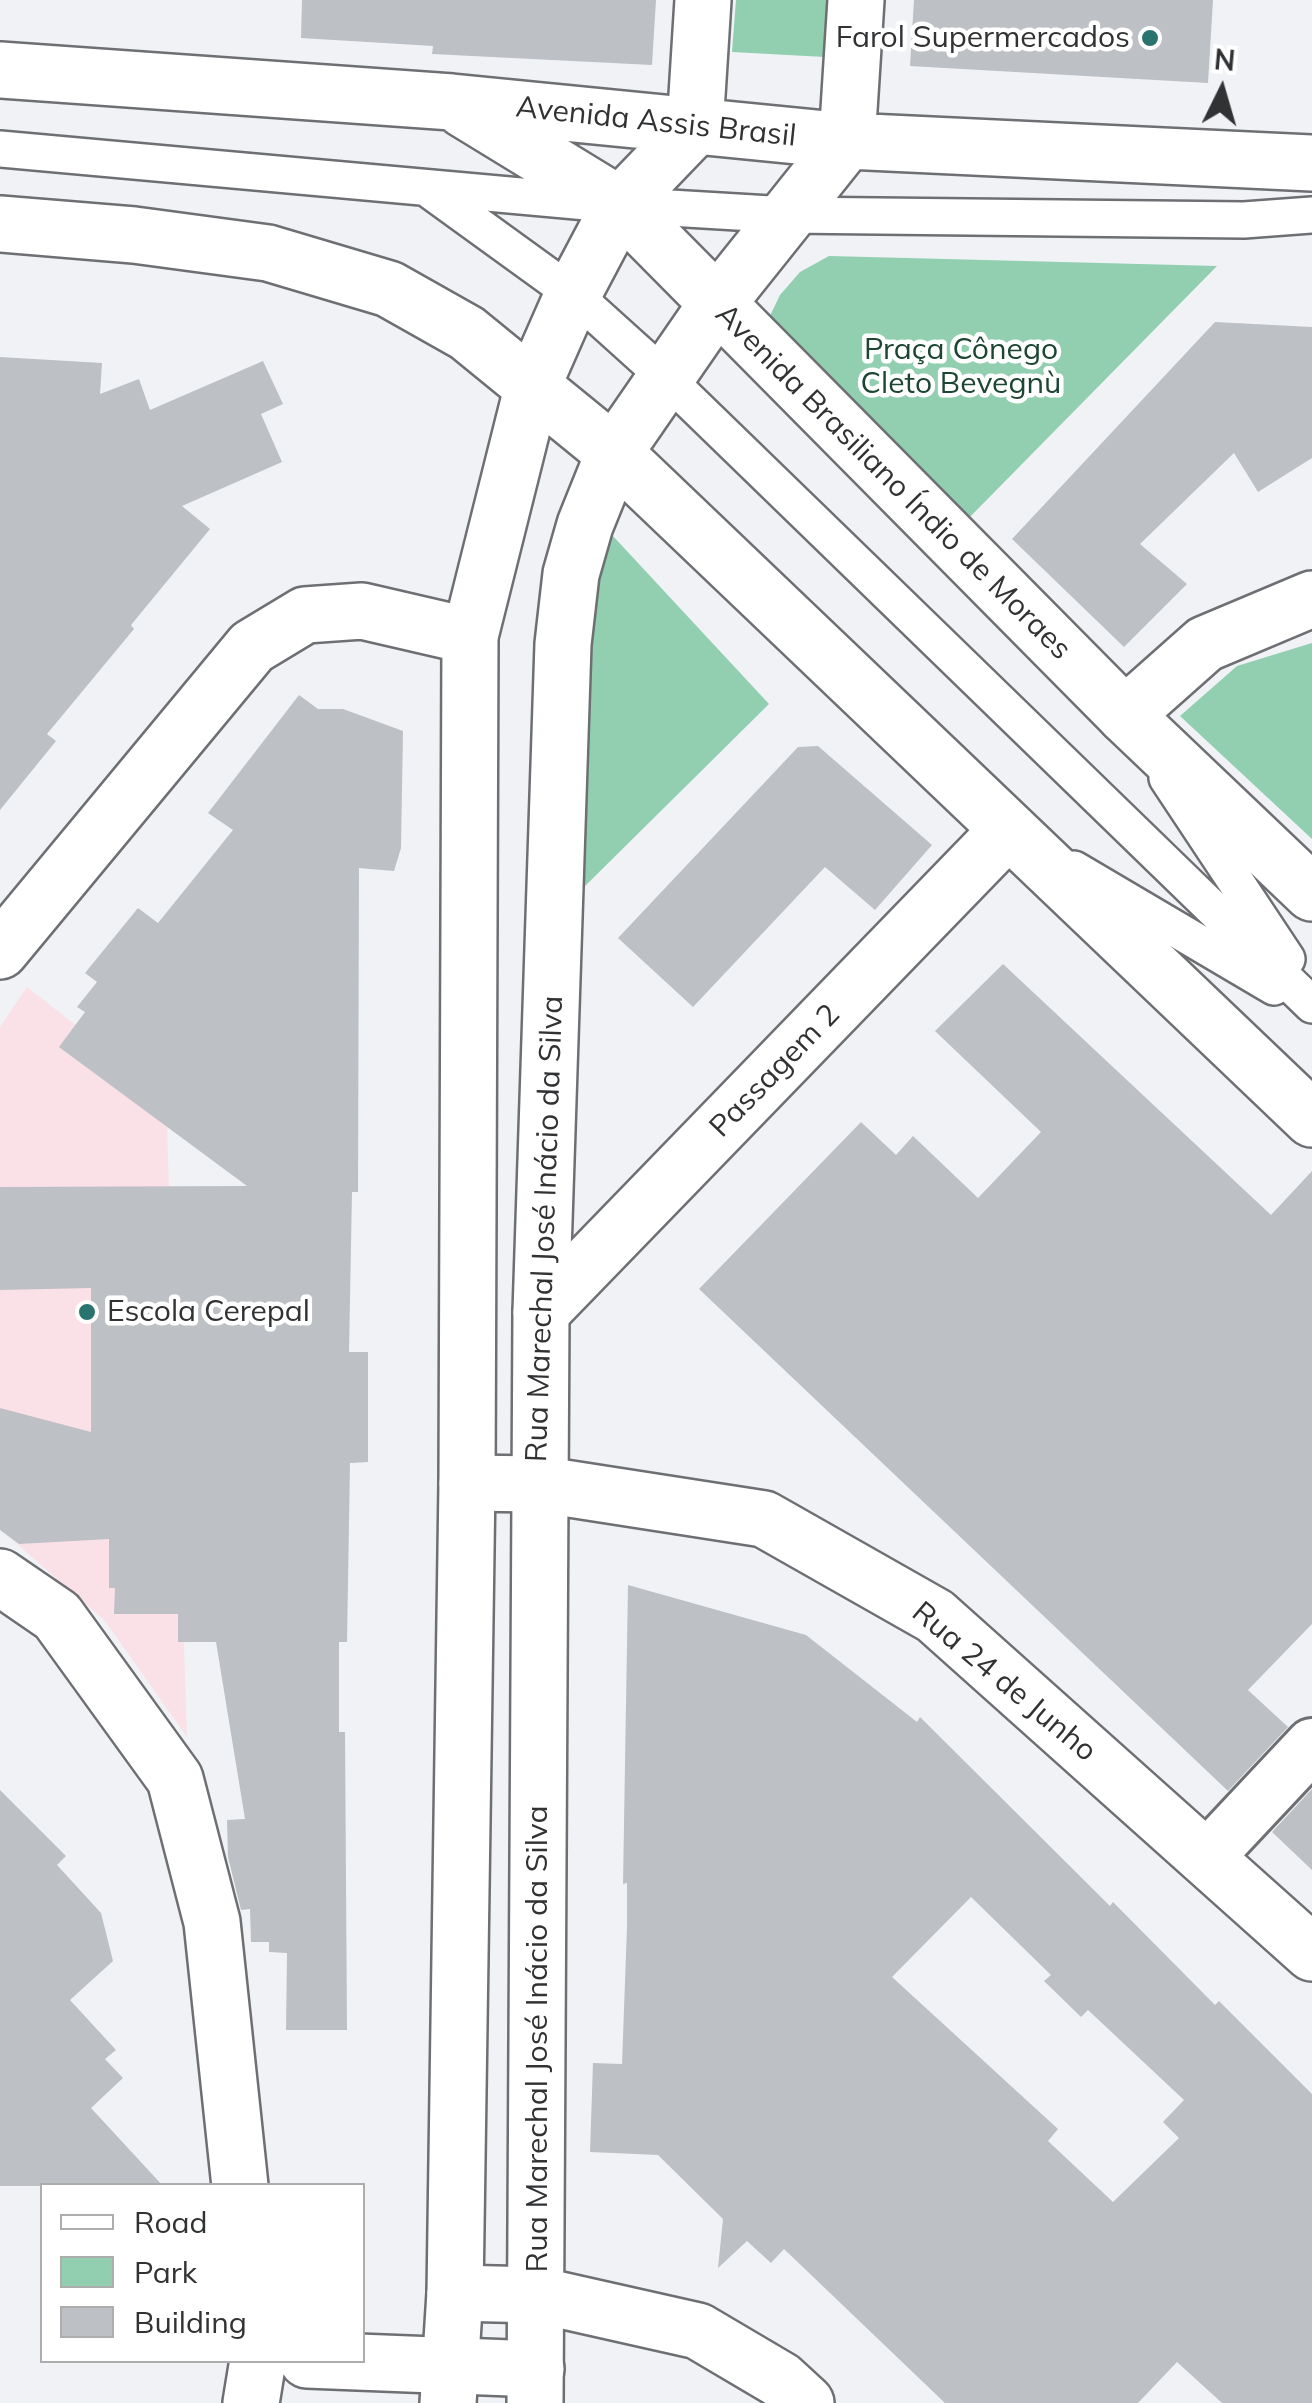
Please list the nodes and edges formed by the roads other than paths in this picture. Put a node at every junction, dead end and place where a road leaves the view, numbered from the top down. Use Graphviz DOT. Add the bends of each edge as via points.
graph roads {
  1 [pos="703,0"];
  2 [pos="856,0"];
  3 [pos="0,70"];
  4 [pos="452,102"];
  5 [pos="695,127"];
  6 [pos="847,141"];
  7 [pos="0,149"];
  8 [pos="1312,163"];
  9 [pos="427,188"];
  10 [pos="620,206"];
  11 [pos="786,215"];
  12 [pos="1312,215"];
  13 [pos="0,224"];
  14 [pos="573,294"];
  15 [pos="716,305"];
  16 [pos="664,377"];
  17 [pos="534,385"];
  18 [pos="614,453"];
  19 [pos="1312,599"];
  20 [pos="470,636"];
  21 [pos="1125,715"];
  22 [pos="1008,830"];
  23 [pos="1312,893"];
  24 [pos="0,951"];
  25 [pos="1312,1004"];
  26 [pos="1312,1118"];
  27 [pos="541,1312"];
  28 [pos="467,1483"];
  29 [pos="538,1484"];
  30 [pos="0,1578"];
  31 [pos="1312,1745"];
  32 [pos="1206,1858"];
  33 [pos="1312,1953"];
  34 [pos="240,2183"];
  35 [pos="455,2293"];
  36 [pos="538,2295"];
  37 [pos="272,2371"];
  38 [pos="449,2385"];
  39 [pos="536,2386"];
  40 [pos="806,2403"];
  1 -- 5 [label="main road"];
  2 -- 6 [label="main road"];
  3 -- 4 [label="main road, Avenida Assis Brasil"];
  4 -- 5 [label="main road, Avenida Assis Brasil"];
  4 -- 10 [label="main road, Avenida Brasiliano Índio de Moraes"];
  5 -- 6 [label="main road, Avenida Assis Brasil"];
  5 -- 10 [label="main road"];
  6 -- 8 [label="main road, Avenida Assis Brasil"];
  6 -- 11 [label="main road, Rua Marechal José Inácio da Silva"];
  7 -- 9 [label="lane"];
  9 -- 10 [label="lane"];
  9 -- 14 [label="lane"];
  10 -- 11 [label="lane"];
  10 -- 14 [label="main road"];
  10 -- 15 [label="main road, Avenida Brasiliano Índio de Moraes"];
  11 -- 12 [label="lane"];
  11 -- 15 [label="main road, Rua Marechal José Inácio da Silva"];
  13 -- 17 [label="main road" via="268,252 389,289 467,333"];
  14 -- 16 [label="lane"];
  14 -- 17 [label="main road"];
  15 -- 16 [label="main road, Rua Marechal José Inácio da Silva"];
  15 -- 21 [label="main road, Avenida Brasiliano Índio de Moraes"];
  16 -- 18 [label="main road, Rua Marechal José Inácio da Silva"];
  16 -- 25 [label="lane"];
  17 -- 18 [label="main road"];
  17 -- 20 [label="main road"];
  18 -- 22 [label="main road"];
  18 -- 27 [label="main road, Rua Marechal José Inácio da Silva" via="571,574 563,644"];
  19 -- 21 [label="main road" via="1204,644"];
  20 -- 24 [label="main road" via="362,612 304,616 252,647"];
  20 -- 28 [label="main road"];
  21 -- 23 [label="main road, Avenida Brasiliano Índio de Moraes"];
  21 -- 25 [label="lane"];
  22 -- 25 [label="lane"];
  22 -- 26 [label="main road"];
  22 -- 27 [label="main road, Passagem 2"];
  27 -- 29 [label="main road, Rua Marechal José Inácio da Silva"];
  28 -- 29 [label="main road, Rua 24 de Junho"];
  28 -- 35 [label="main road"];
  29 -- 32 [label="main road, Rua 24 de Junho" via="764,1519 935,1616"];
  29 -- 36 [label="main road, Rua Marechal José Inácio da Silva"];
  30 -- 34 [label="main road" via="57,1616 175,1779 212,1922"];
  31 -- 32 [label="street"];
  32 -- 33 [label="main road, Rua 24 de Junho"];
  35 -- 36 [label="main road"];
  35 -- 38 [label="main road"];
  36 -- 39 [label="main road, Rua Marechal José Inácio da Silva"];
  36 -- 40 [label="main road" via="698,2331"];
  37 -- 38 [label="main road"];
  38 -- 39 [label="main road"];
}
